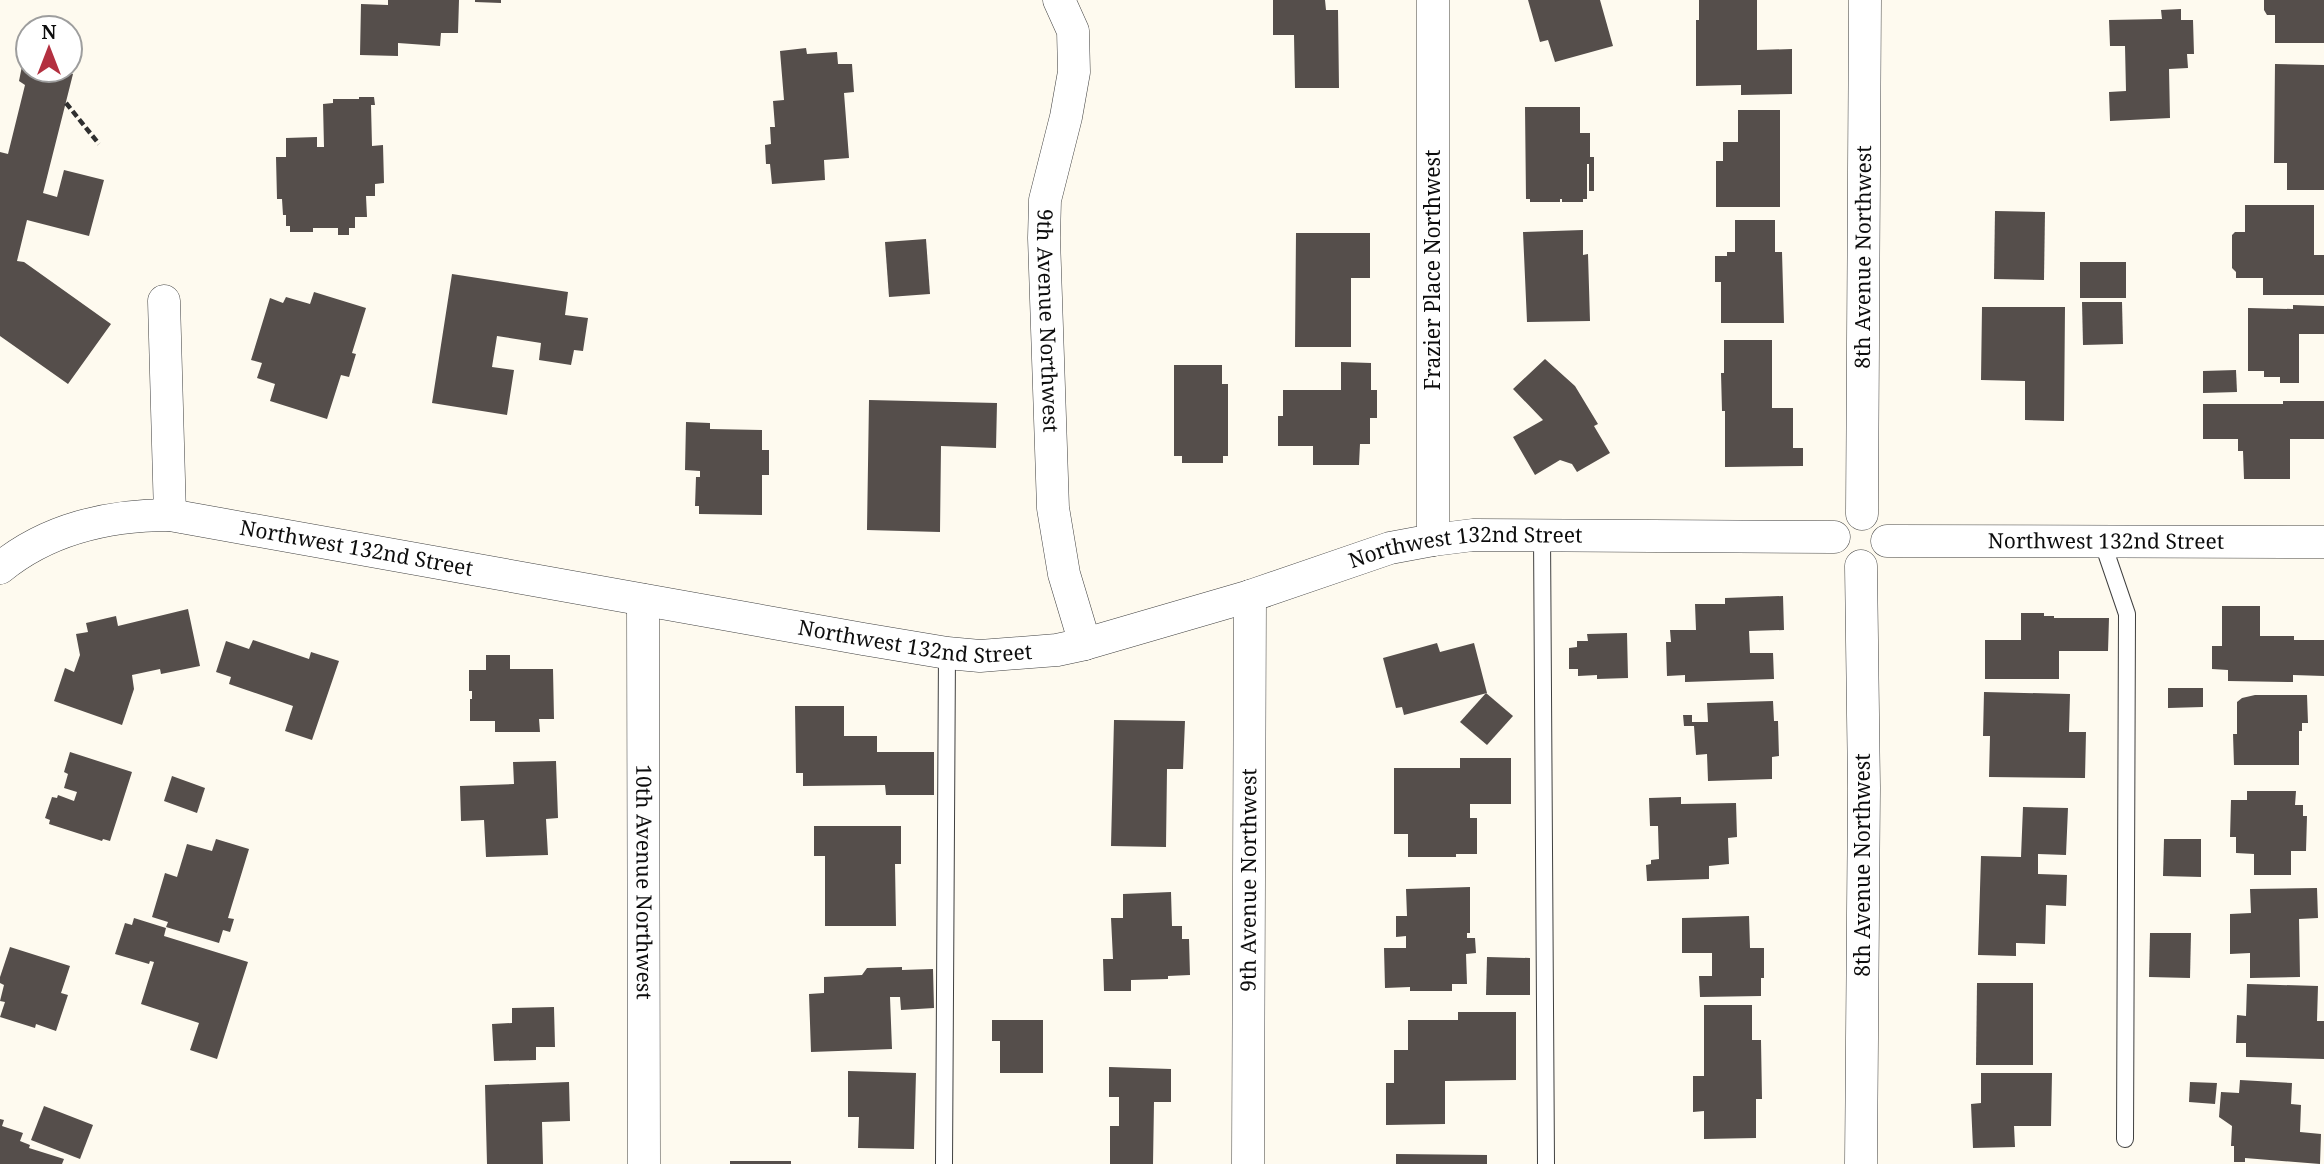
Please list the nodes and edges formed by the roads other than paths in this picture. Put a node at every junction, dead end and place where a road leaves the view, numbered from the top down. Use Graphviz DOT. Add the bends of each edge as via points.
graph roads {
  1 [pos="1059,0"];
  2 [pos="1433,0"];
  3 [pos="1865,0"];
  4 [pos="163,301"];
  5 [pos="1861,514"];
  6 [pos="170,515"];
  7 [pos="1542,535"];
  8 [pos="1835,537"];
  9 [pos="1433,540"];
  10 [pos="1887,541"];
  11 [pos="2102,541"];
  12 [pos="2324,542"];
  13 [pos="1861,566"];
  14 [pos="0,568"];
  15 [pos="1250,596"];
  16 [pos="643,600"];
  17 [pos="1085,645"];
  18 [pos="947,653"];
  19 [pos="2125,1139"];
  20 [pos="644,1164"];
  21 [pos="944,1164"];
  22 [pos="1248,1164"];
  23 [pos="1546,1164"];
  24 [pos="1861,1164"];
  1 -- 17 [label="street, 9th Avenue Northwest" via="1073,31 1074,72 1045,200 1053,508 1056,540"];
  2 -- 9 [label="street, Frazier Place Northwest"];
  3 -- 5 [label="street, 8th Avenue Northwest"];
  4 -- 6 [label="street"];
  5 -- 8 [label="street" via="1842,522"];
  5 -- 10 [label="street" via="1881,524"];
  6 -- 14 [label="street, Northwest 132nd Street" via="116,518 68,529 38,541"];
  6 -- 16 [label="street, Northwest 132nd Street"];
  7 -- 8 [label="street, Northwest 132nd Street"];
  7 -- 9 [label="street, Northwest 132nd Street"];
  7 -- 23 [label="lane"];
  8 -- 13 [label="street" via="1843,559"];
  9 -- 15 [label="street, Northwest 132nd Street" via="1390,548"];
  10 -- 11 [label="street, Northwest 132nd Street"];
  10 -- 13 [label="street" via="1881,557"];
  11 -- 12 [label="street, Northwest 132nd Street"];
  11 -- 19 [label="lane" via="2127,614"];
  13 -- 24 [label="street, 8th Avenue Northwest"];
  15 -- 17 [label="street, Northwest 132nd Street"];
  15 -- 22 [label="street, 9th Avenue Northwest"];
  16 -- 18 [label="street, Northwest 132nd Street"];
  16 -- 20 [label="street, 10th Avenue Northwest"];
  17 -- 18 [label="street, Northwest 132nd Street" via="1019,654"];
  18 -- 21 [label="lane"];
}
